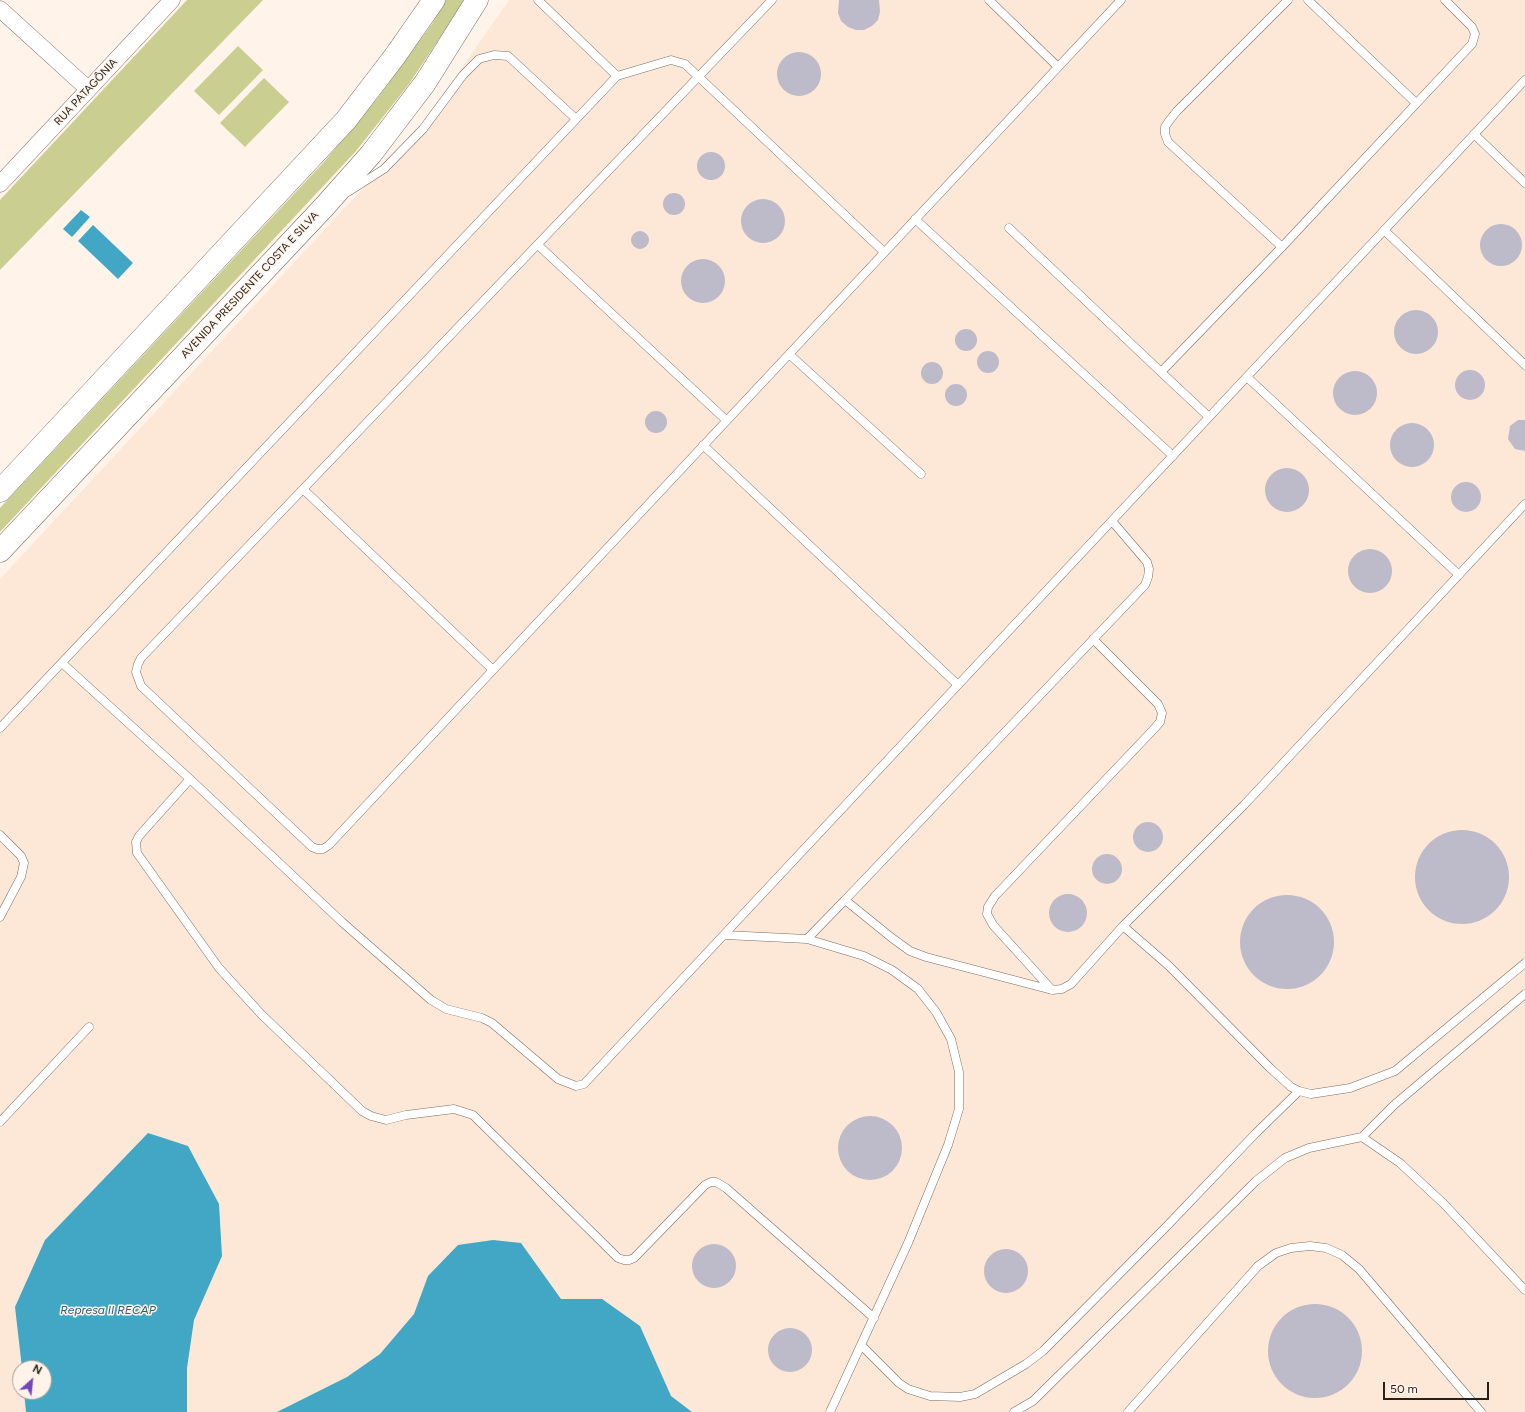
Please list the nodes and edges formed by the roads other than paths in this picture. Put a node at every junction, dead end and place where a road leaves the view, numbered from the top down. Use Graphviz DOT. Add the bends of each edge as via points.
graph roads {
  1 [pos="172,0"];
  2 [pos="434,0"];
  3 [pos="477,0"];
  4 [pos="538,0"];
  5 [pos="772,0"];
  6 [pos="989,0"];
  7 [pos="1121,0"];
  8 [pos="1288,0"];
  9 [pos="1308,0"];
  10 [pos="1445,0"];
  11 [pos="0,9"];
  12 [pos="1058,67"];
  13 [pos="617,76"];
  14 [pos="699,77"];
  15 [pos="1525,80"];
  16 [pos="88,89"];
  17 [pos="1416,103"];
  18 [pos="576,119"];
  19 [pos="1474,134"];
  20 [pos="1525,183"];
  21 [pos="0,184"];
  22 [pos="324,207"];
  23 [pos="915,219"];
  24 [pos="1009,228"];
  25 [pos="1384,230"];
  26 [pos="538,246"];
  27 [pos="1282,247"];
  28 [pos="884,252"];
  29 [pos="788,354"];
  30 [pos="1525,365"];
  31 [pos="1161,372"];
  32 [pos="1247,377"];
  33 [pos="1209,417"];
  34 [pos="726,420"];
  35 [pos="703,445"];
  36 [pos="1173,456"];
  37 [pos="921,474"];
  38 [pos="304,490"];
  39 [pos="0,491"];
  40 [pos="1525,504"];
  41 [pos="1112,521"];
  42 [pos="0,551"];
  43 [pos="1459,575"];
  44 [pos="1093,639"];
  45 [pos="62,663"];
  46 [pos="492,669"];
  47 [pos="958,685"];
  48 [pos="0,728"];
  49 [pos="190,779"];
  50 [pos="0,835"];
  51 [pos="13,895"];
  52 [pos="845,900"];
  53 [pos="0,906"];
  54 [pos="0,917"];
  55 [pos="1123,926"];
  56 [pos="725,935"];
  57 [pos="807,939"];
  58 [pos="1525,963"];
  59 [pos="1052,990"];
  60 [pos="1525,994"];
  61 [pos="89,1027"];
  62 [pos="1299,1091"];
  63 [pos="0,1122"];
  64 [pos="1362,1137"];
  65 [pos="1525,1290"];
  66 [pos="874,1318"];
  67 [pos="861,1344"];
  68 [pos="1033,1401"];
  69 [pos="830,1412"];
  70 [pos="1014,1412"];
  71 [pos="1028,1412"];
  72 [pos="1128,1412"];
  73 [pos="1481,1412"];
  1 -- 16 [label="street, RUA PATAGÔNIA"];
  2 -- 39 [label="highway" via="346,120"];
  3 -- 22 [label="highway, AVENIDA PRESIDENTE COSTA E SILVA" via="402,116"];
  4 -- 13 [label="lane"];
  5 -- 14 [label="lane"];
  6 -- 12 [label="lane"];
  7 -- 12 [label="lane"];
  8 -- 27 [label="lane" via="1177,111 1165,128 1168,142"];
  9 -- 17 [label="lane"];
  10 -- 17 [label="lane" via="1472,26 1474,39"];
  11 -- 16 [label="street"];
  12 -- 23 [label="lane"];
  13 -- 14 [label="lane" via="671,60 685,64"];
  13 -- 18 [label="lane"];
  14 -- 26 [label="lane"];
  14 -- 28 [label="lane"];
  15 -- 19 [label="lane"];
  16 -- 21 [label="street, RUA PATAGÔNIA"];
  17 -- 27 [label="lane"];
  18 -- 22 [label="lane" via="508,56 494,55 479,59 462,75 423,129 384,169"];
  18 -- 45 [label="lane"];
  19 -- 20 [label="lane"];
  19 -- 25 [label="lane"];
  22 -- 42 [label="highway, AVENIDA PRESIDENTE COSTA E SILVA"];
  23 -- 28 [label="lane"];
  23 -- 36 [label="lane"];
  24 -- 31 [label="lane"];
  25 -- 30 [label="lane"];
  25 -- 32 [label="lane"];
  26 -- 34 [label="lane"];
  26 -- 38 [label="lane"];
  27 -- 31 [label="lane"];
  28 -- 29 [label="lane"];
  29 -- 34 [label="lane"];
  29 -- 37 [label="lane"];
  31 -- 33 [label="lane"];
  32 -- 33 [label="lane"];
  32 -- 43 [label="lane"];
  33 -- 36 [label="lane"];
  34 -- 35 [label="lane"];
  35 -- 46 [label="lane"];
  35 -- 47 [label="lane"];
  36 -- 41 [label="lane"];
  38 -- 46 [label="lane"];
  38 -- 46 [label="lane" via="141,658 136,672 141,686 148,693 317,849 329,845"];
  40 -- 43 [label="lane"];
  41 -- 44 [label="lane" via="1146,562 1149,569 1148,577 1145,585"];
  41 -- 47 [label="lane"];
  43 -- 55 [label="lane" via="1244,805"];
  44 -- 52 [label="lane"];
  44 -- 59 [label="lane" via="1158,704 1162,713 1160,722 1153,730 995,896 988,907 987,914 993,925"];
  45 -- 48 [label="lane"];
  45 -- 49 [label="lane"];
  47 -- 56 [label="lane"];
  49 -- 56 [label="lane" via="342,922 431,1000 446,1009 492,1023 567,1084 584,1084 593,1076"];
  49 -- 66 [label="lane" via="139,836 136,842 137,853 219,968 261,1014 362,1111 386,1120 454,1109 473,1115 618,1258 624,1260 634,1258 704,1185 716,1182"];
  50 -- 51 [label="lane" via="21,856 24,863"];
  51 -- 53 [label="lane"];
  51 -- 54 [label="lane"];
  52 -- 57 [label="lane"];
  52 -- 59 [label="lane" via="892,938 920,955"];
  55 -- 59 [label="lane" via="1071,984 1062,989"];
  55 -- 62 [label="lane" via="1169,966 1270,1068"];
  56 -- 57 [label="lane"];
  57 -- 66 [label="lane" via="864,956 892,970 918,989 936,1012 951,1040 959,1072 959,1109 948,1146"];
  58 -- 62 [label="lane" via="1395,1071 1350,1088 1311,1094"];
  60 -- 64 [label="lane" via="1394,1105"];
  61 -- 63 [label="lane"];
  62 -- 67 [label="lane" via="1043,1351 975,1394 960,1397 930,1396 908,1390"];
  64 -- 65 [label="lane" via="1400,1163 1439,1199"];
  64 -- 68 [label="lane" via="1309,1148 1285,1158 1256,1181"];
  66 -- 67 [label="lane"];
  67 -- 69 [label="lane"];
  68 -- 70 [label="lane"];
  68 -- 71 [label="lane"];
  72 -- 73 [label="lane" via="1258,1266 1276,1253 1310,1246 1342,1254 1359,1269"];
}
